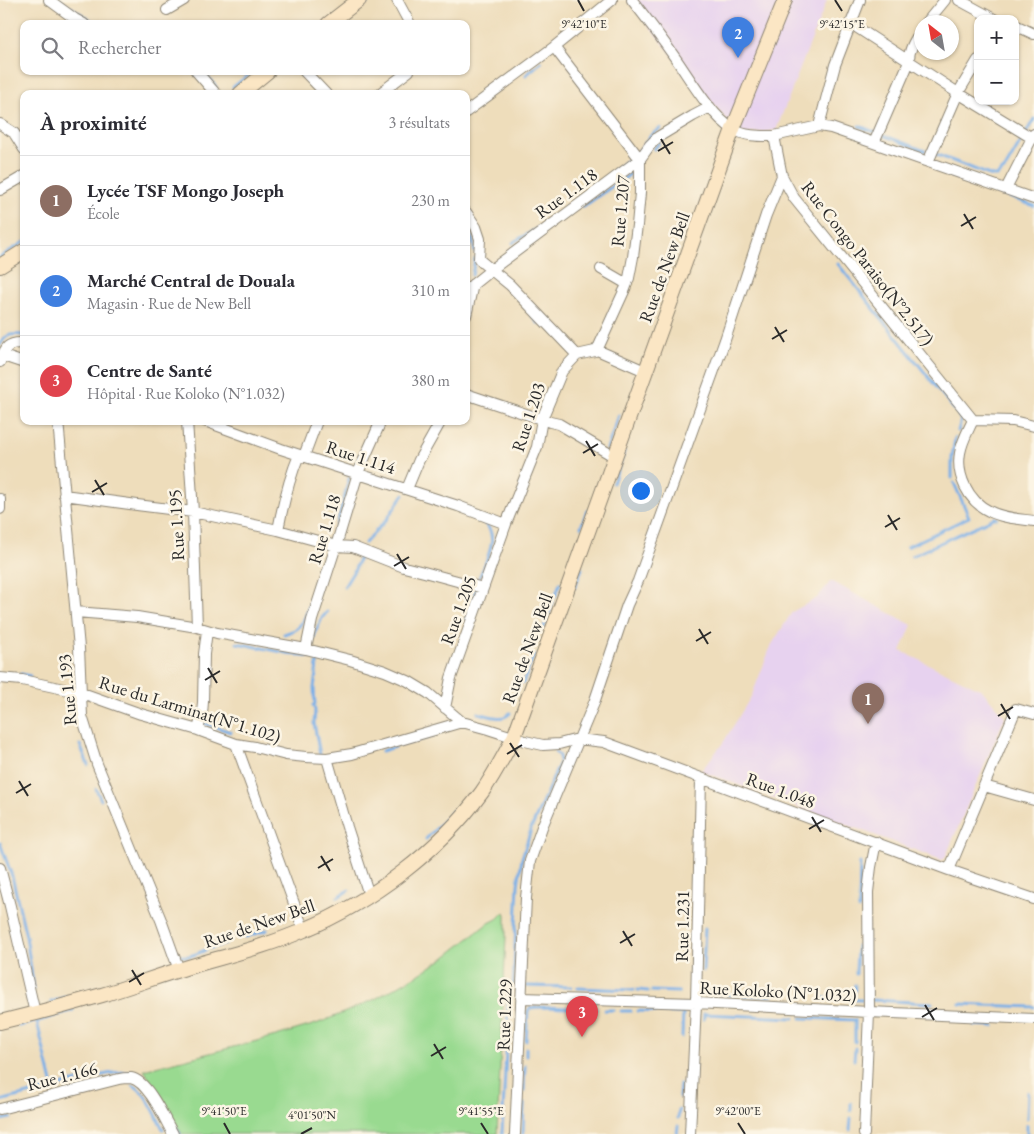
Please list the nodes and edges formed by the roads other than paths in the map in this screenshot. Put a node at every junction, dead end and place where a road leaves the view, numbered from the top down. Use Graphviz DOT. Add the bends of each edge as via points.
graph roads {
  1 [pos="49,0"];
  2 [pos="184,0"];
  3 [pos="396,0"];
  4 [pos="612,0"];
  5 [pos="632,0"];
  6 [pos="785,0"];
  7 [pos="860,0"];
  8 [pos="945,0"];
  9 [pos="959,0"];
  10 [pos="352,2"];
  11 [pos="167,10"];
  12 [pos="933,15"];
  13 [pos="987,15"];
  14 [pos="77,20"];
  15 [pos="332,20"];
  16 [pos="408,20"];
  17 [pos="850,23"];
  18 [pos="1019,26"];
  19 [pos="1034,34"];
  20 [pos="914,43"];
  21 [pos="554,47"];
  22 [pos="909,62"];
  23 [pos="974,67"];
  24 [pos="199,75"];
  25 [pos="263,75"];
  26 [pos="308,75"];
  27 [pos="405,75"];
  28 [pos="213,90"];
  29 [pos="245,90"];
  30 [pos="322,90"];
  31 [pos="388,90"];
  32 [pos="958,93"];
  33 [pos="710,107"];
  34 [pos="470,109"];
  35 [pos="0,124"];
  36 [pos="819,126"];
  37 [pos="733,130"];
  38 [pos="774,136"];
  39 [pos="1033,136"];
  40 [pos="20,143"];
  41 [pos="874,143"];
  42 [pos="640,160"];
  43 [pos="928,162"];
  44 [pos="782,176"];
  45 [pos="20,178"];
  46 [pos="1006,189"];
  47 [pos="0,190"];
  48 [pos="1034,199"];
  49 [pos="470,217"];
  50 [pos="20,254"];
  51 [pos="0,266"];
  52 [pos="601,269"];
  53 [pos="490,270"];
  54 [pos="627,284"];
  55 [pos="470,287"];
  56 [pos="20,343"];
  57 [pos="597,350"];
  58 [pos="577,355"];
  59 [pos="1,358"];
  60 [pos="20,362"];
  61 [pos="646,371"];
  62 [pos="470,395"];
  63 [pos="542,419"];
  64 [pos="973,420"];
  65 [pos="58,425"];
  66 [pos="187,425"];
  67 [pos="216,425"];
  68 [pos="315,425"];
  69 [pos="379,425"];
  70 [pos="439,425"];
  71 [pos="1034,426"];
  72 [pos="301,455"];
  73 [pos="615,457"];
  74 [pos="358,474"];
  75 [pos="407,489"];
  76 [pos="64,495"];
  77 [pos="0,499"];
  78 [pos="0,509"];
  79 [pos="193,512"];
  80 [pos="1034,521"];
  81 [pos="506,524"];
  82 [pos="278,530"];
  83 [pos="336,546"];
  84 [pos="483,588"];
  85 [pos="76,612"];
  86 [pos="197,627"];
  87 [pos="207,631"];
  88 [pos="306,649"];
  89 [pos="0,678"];
  90 [pos="82,693"];
  91 [pos="445,708"];
  92 [pos="1034,714"];
  93 [pos="462,722"];
  94 [pos="198,730"];
  95 [pos="514,737"];
  96 [pos="578,739"];
  97 [pos="236,744"];
  98 [pos="327,758"];
  99 [pos="701,778"];
  100 [pos="984,786"];
  101 [pos="1034,800"];
  102 [pos="876,842"];
  103 [pos="0,868"];
  104 [pos="949,870"];
  105 [pos="370,895"];
  106 [pos="1034,899"];
  107 [pos="304,930"];
  108 [pos="179,970"];
  109 [pos="521,998"];
  110 [pos="696,1003"];
  111 [pos="869,1012"];
  112 [pos="35,1013"];
  113 [pos="1034,1019"];
  114 [pos="0,1022"];
  115 [pos="0,1109"];
  116 [pos="173,1134"];
  117 [pos="516,1134"];
  118 [pos="690,1134"];
  119 [pos="864,1134"];
  1 -- 14 [label="street"];
  2 -- 11 [label="street"];
  3 -- 16 [label="street"];
  4 -- 21 [label="street"];
  5 -- 33 [label="street"];
  6 -- 37 [label="main road, Rue de New Bell"];
  7 -- 17 [label="street"];
  8 -- 12 [label="street"];
  9 -- 13 [label="street"];
  10 -- 15 [label="main road"];
  17 -- 22 [label="street"];
  17 -- 36 [label="street"];
  18 -- 19 [label="street"];
  20 -- 22 [label="street"];
  21 -- 34 [label="street"];
  21 -- 42 [label="street, Rue 1.207"];
  22 -- 32 [label="street"];
  22 -- 41 [label="street"];
  23 -- 32 [label="street"];
  24 -- 28 [label="street"];
  25 -- 29 [label="main road"];
  26 -- 30 [label="street"];
  27 -- 31 [label="street"];
  32 -- 39 [label="street"];
  32 -- 43 [label="street"];
  33 -- 37 [label="street"];
  33 -- 42 [label="street, Rue 1.118" via="658,137"];
  35 -- 40 [label="street" via="14,133"];
  36 -- 38 [label="street"];
  36 -- 41 [label="street"];
  37 -- 38 [label="street"];
  37 -- 61 [label="main road, Rue de New Bell"];
  38 -- 44 [label="street, Rue Congo Paraiso(N°2.517)"];
  39 -- 46 [label="street"];
  41 -- 43 [label="street"];
  42 -- 53 [label="street, Rue 1.118"];
  42 -- 54 [label="street, Rue 1.207" via="637,225"];
  43 -- 46 [label="street"];
  44 -- 64 [label="street, Rue Congo Paraiso(N°2.517)" via="794,198"];
  44 -- 96 [label="street, Rue 1.229" via="594,703"];
  45 -- 47 [label="street"];
  46 -- 48 [label="street"];
  49 -- 53 [label="street" via="480,239 479,259"];
  50 -- 51 [label="main road"];
  52 -- 54 [label="street"];
  53 -- 55 [label="street, Rue 1.118"];
  53 -- 58 [label="street" via="510,285"];
  54 -- 57 [label="street, Rue 1.207"];
  56 -- 59 [label="street" via="9,345"];
  57 -- 58 [label="street"];
  57 -- 61 [label="street"];
  58 -- 63 [label="street, Rue 1.203" via="562,371"];
  59 -- 60 [label="street"];
  61 -- 73 [label="main road, Rue de New Bell"];
  62 -- 63 [label="street"];
  63 -- 73 [label="street" via="565,427"];
  63 -- 81 [label="street, Rue 1.203" via="537,446"];
  64 -- 71 [label="street" via="1013,421"];
  64 -- 80 [label="street" via="964,439 959,462 966,489 989,512"];
  65 -- 76 [label="street, Rue 1.193"];
  66 -- 79 [label="street, Rue 1.195"];
  67 -- 72 [label="street, Rue 1.114"];
  68 -- 72 [label="street"];
  69 -- 74 [label="street, Rue 1.118"];
  70 -- 75 [label="street"];
  72 -- 74 [label="street, Rue 1.114"];
  72 -- 82 [label="street" via="292,471"];
  73 -- 95 [label="main road, Rue de New Bell"];
  74 -- 75 [label="street, Rue 1.114"];
  74 -- 83 [label="street, Rue 1.118"];
  75 -- 81 [label="street, Rue 1.114"];
  76 -- 79 [label="street"];
  76 -- 85 [label="street, Rue 1.193"];
  77 -- 78 [label="street"];
  79 -- 82 [label="street"];
  79 -- 86 [label="street, Rue 1.195"];
  81 -- 84 [label="street, Rue 1.205"];
  82 -- 83 [label="street"];
  83 -- 84 [label="street" via="352,547 404,567"];
  83 -- 88 [label="street, Rue 1.118"];
  84 -- 91 [label="street, Rue 1.205" via="451,678"];
  85 -- 86 [label="street" via="137,617"];
  85 -- 90 [label="street, Rue 1.193"];
  86 -- 87 [label="street"];
  87 -- 88 [label="street"];
  87 -- 94 [label="street"];
  88 -- 91 [label="street" via="385,671 428,692"];
  89 -- 90 [label="street, Rue du Larminat(N°1.102)"];
  90 -- 94 [label="street, Rue du Larminat(N°1.102)"];
  90 -- 108 [label="street, Rue 1.193" via="82,716 97,764"];
  91 -- 93 [label="street"];
  92 -- 100 [label="street" via="1016,710"];
  93 -- 95 [label="street"];
  93 -- 98 [label="street, Rue du Larminat(N°1.102)" via="365,751"];
  94 -- 97 [label="street, Rue du Larminat(N°1.102)"];
  95 -- 96 [label="street, Rue 1.048" via="543,745"];
  95 -- 105 [label="main road, Rue de New Bell" via="481,793 447,833"];
  96 -- 99 [label="street, Rue 1.048" via="604,742"];
  96 -- 109 [label="street, Rue 1.229" via="530,862"];
  97 -- 98 [label="street, Rue du Larminat(N°1.102)"];
  97 -- 107 [label="street"];
  98 -- 105 [label="street"];
  99 -- 102 [label="street, Rue 1.048"];
  99 -- 110 [label="street, Rue 1.231"];
  100 -- 101 [label="street"];
  100 -- 104 [label="street"];
  102 -- 104 [label="street, Rue 1.048"];
  102 -- 111 [label="street" via="868,892"];
  103 -- 112 [label="street"];
  104 -- 106 [label="street, Rue 1.048"];
  105 -- 107 [label="main road, Rue de New Bell" via="338,915"];
  107 -- 108 [label="main road, Rue de New Bell"];
  108 -- 112 [label="main road, Rue de New Bell"];
  109 -- 110 [label="street, Rue Koloko (N°1.032)"];
  109 -- 117 [label="street, Rue 1.229"];
  110 -- 111 [label="street, Rue Koloko (N°1.032)"];
  110 -- 118 [label="street, Rue 1.231"];
  111 -- 113 [label="street, Rue Koloko (N°1.032)"];
  111 -- 119 [label="street"];
  112 -- 114 [label="main road, Rue de New Bell"];
  115 -- 116 [label="street, Rue 1.166" via="120,1078 132,1078 150,1094"];
}
